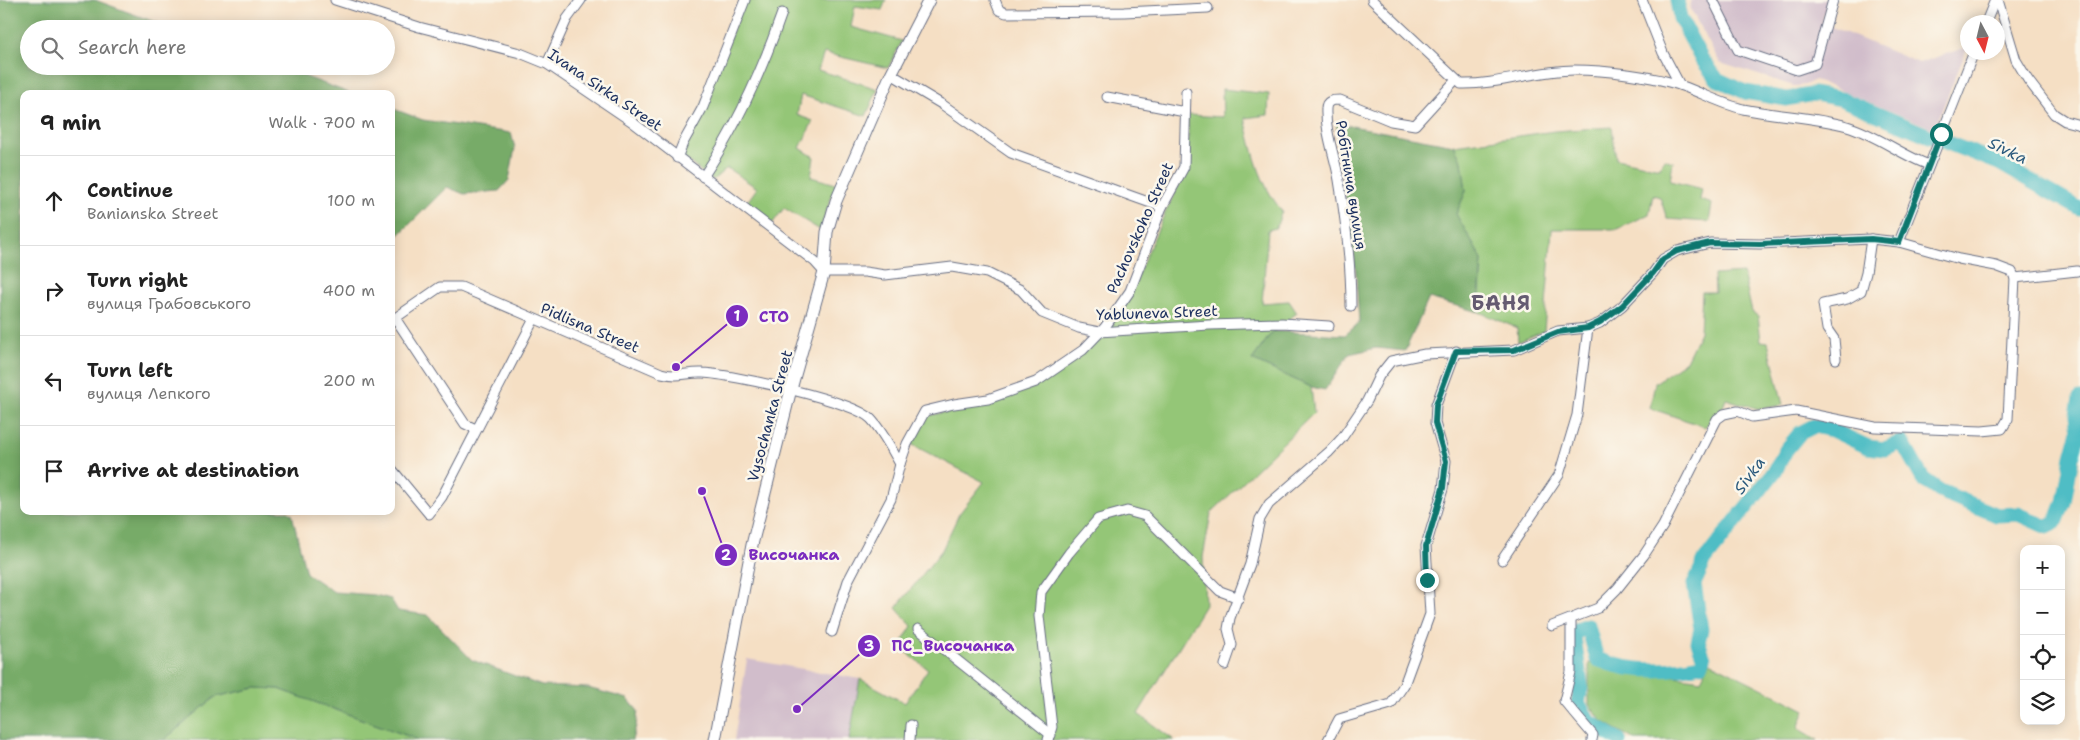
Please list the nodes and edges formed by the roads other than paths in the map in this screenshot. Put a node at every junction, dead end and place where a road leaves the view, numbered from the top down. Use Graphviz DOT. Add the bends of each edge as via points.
graph roads {
  1 [pos="335,0"];
  2 [pos="581,0"];
  3 [pos="745,0"];
  4 [pos="929,0"];
  5 [pos="995,0"];
  6 [pos="1372,0"];
  7 [pos="1642,0"];
  8 [pos="1713,0"];
  9 [pos="1833,0"];
  10 [pos="1997,0"];
  11 [pos="1208,8"];
  12 [pos="782,14"];
  13 [pos="1990,15"];
  14 [pos="1971,60"];
  15 [pos="547,64"];
  16 [pos="891,74"];
  17 [pos="1456,80"];
  18 [pos="1680,85"];
  19 [pos="1186,92"];
  20 [pos="1107,97"];
  21 [pos="1185,112"];
  22 [pos="2080,125"];
  23 [pos="678,158"];
  24 [pos="1930,164"];
  25 [pos="703,177"];
  26 [pos="1162,207"];
  27 [pos="1871,239"];
  28 [pos="1899,242"];
  29 [pos="2077,270"];
  30 [pos="824,272"];
  31 [pos="2015,278"];
  32 [pos="1351,306"];
  33 [pos="395,319"];
  34 [pos="534,319"];
  35 [pos="395,323"];
  36 [pos="1329,326"];
  37 [pos="1588,328"];
  38 [pos="1099,332"];
  39 [pos="1456,351"];
  40 [pos="1836,359"];
  41 [pos="792,389"];
  42 [pos="476,429"];
  43 [pos="900,464"];
  44 [pos="395,473"];
  45 [pos="1502,560"];
  46 [pos="1239,598"];
  47 [pos="1571,619"];
  48 [pos="1552,626"];
  49 [pos="918,629"];
  50 [pos="832,632"];
  51 [pos="1225,664"];
  52 [pos="911,726"];
  53 [pos="1049,737"];
  54 [pos="715,740"];
  55 [pos="910,740"];
  56 [pos="1328,740"];
  57 [pos="1592,740"];
  1 -- 15 [label="street, Ivana Sirka Street"];
  2 -- 15 [label="street" via="567,20"];
  3 -- 23 [label="street" via="704,107"];
  4 -- 16 [label="street, Vysochanka Street"];
  5 -- 11 [label="street" via="999,10 1006,13"];
  6 -- 17 [label="street"];
  7 -- 18 [label="street"];
  8 -- 9 [label="street" via="1738,50 1797,70 1815,64"];
  10 -- 13 [label="street"];
  10 -- 22 [label="street" via="2016,60 2028,80 2054,114"];
  12 -- 25 [label="street" via="748,99"];
  14 -- 24 [label="street"];
  15 -- 23 [label="street, Ivana Sirka Street" via="631,121"];
  16 -- 26 [label="street" via="943,104 1011,153"];
  16 -- 30 [label="street, Vysochanka Street" via="836,201 827,232"];
  17 -- 18 [label="street" via="1461,84 1473,84 1574,70 1644,76"];
  17 -- 32 [label="street, Робітнича вулиця" via="1415,125 1391,121 1340,100 1328,102 1328,128 1339,181 1351,278"];
  18 -- 24 [label="street" via="1741,108 1847,126 1915,160"];
  19 -- 21 [label="street, Pachovskoho Street"];
  20 -- 21 [label="street"];
  21 -- 26 [label="street, Pachovskoho Street" via="1184,167"];
  23 -- 25 [label="street, Ivana Sirka Street"];
  24 -- 28 [label="street"];
  25 -- 30 [label="street, Ivana Sirka Street"];
  26 -- 38 [label="street, Pachovskoho Street" via="1130,291"];
  27 -- 28 [label="street"];
  27 -- 37 [label="street" via="1710,243 1677,251 1663,259 1622,306"];
  27 -- 40 [label="street" via="1861,291 1848,299 1822,304 1827,329 1834,339"];
  28 -- 31 [label="street" via="1959,260 1996,266 2012,272"];
  29 -- 31 [label="street"];
  30 -- 38 [label="street, Yabluneva Street" via="885,275 952,267 987,274 1021,290 1042,313"];
  30 -- 41 [label="street, Vysochanka Street"];
  31 -- 47 [label="street" via="2008,419 2002,429 1875,427 1796,411 1752,417 1738,411 1724,414 1717,419 1663,526 1644,555 1598,608"];
  33 -- 34 [label="street, Pidlisna Street" via="440,287 451,286 461,287"];
  34 -- 41 [label="street, Pidlisna Street" via="661,373 675,376 702,372"];
  34 -- 42 [label="street"];
  35 -- 42 [label="street" via="465,424"];
  36 -- 38 [label="street, Yabluneva Street" via="1282,323"];
  37 -- 39 [label="street" via="1558,332 1514,350"];
  37 -- 45 [label="street" via="1577,415 1559,475"];
  38 -- 43 [label="street, Pachovskoho Street" via="1083,350 1036,382 988,398 925,411"];
  39 -- 46 [label="street" via="1390,361 1342,438 1269,504 1260,519"];
  39 -- 56 [label="street" via="1436,405 1435,423 1446,461 1443,488 1426,546 1430,614 1404,685 1391,704 1339,719"];
  41 -- 43 [label="street" via="848,407 870,418"];
  41 -- 54 [label="street, Vysochanka Street" via="752,545"];
  42 -- 44 [label="street" via="442,497 429,514"];
  43 -- 50 [label="street, Pachovskoho Street" via="890,498 848,581"];
  46 -- 51 [label="street" via="1230,618 1228,629 1232,644"];
  46 -- 53 [label="street" via="1220,591 1145,516 1126,511 1098,519 1041,592 1040,616 1052,727"];
  47 -- 48 [label="street"];
  47 -- 57 [label="street" via="1571,672 1564,701 1593,735"];
  49 -- 53 [label="street"];
  52 -- 55 [label="street"];
}
